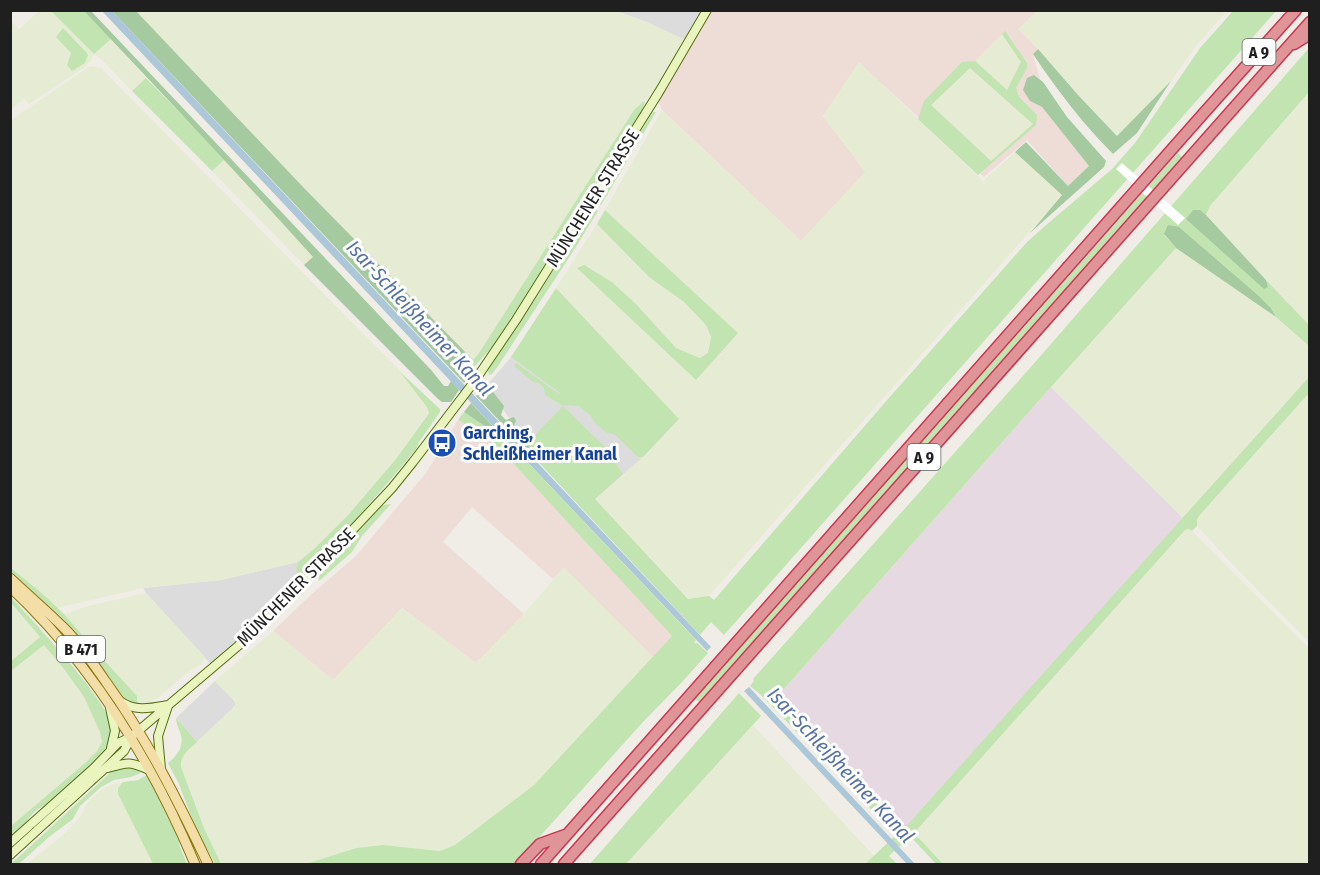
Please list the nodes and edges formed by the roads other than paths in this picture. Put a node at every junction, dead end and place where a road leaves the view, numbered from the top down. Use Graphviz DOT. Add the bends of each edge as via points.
graph roads {
  1 [pos="707,10"];
  2 [pos="1296,10"];
  3 [pos="1310,22"];
  4 [pos="1310,34"];
  5 [pos="1284,51"];
  6 [pos="10,578"];
  7 [pos="10,587"];
  8 [pos="120,701"];
  9 [pos="108,703"];
  10 [pos="168,705"];
  11 [pos="135,734"];
  12 [pos="109,751"];
  13 [pos="105,769"];
  14 [pos="161,769"];
  15 [pos="149,770"];
  16 [pos="568,833"];
  17 [pos="10,843"];
  18 [pos="10,855"];
  19 [pos="195,864"];
  20 [pos="208,864"];
  21 [pos="521,864"];
  22 [pos="541,864"];
  23 [pos="564,864"];
  1 -- 10 [label="main road, MÜNCHENER STRASSE" via="535,291 474,382 406,471 309,578 245,640"];
  2 -- 16 [label="highway, A 9"];
  3 -- 5 [label="highway, A 9"];
  4 -- 5 [label="highway"];
  5 -- 23 [label="highway, A 9"];
  6 -- 8 [label="main road, B 471" via="64,628"];
  7 -- 9 [label="main road, B 471" via="64,644"];
  8 -- 10 [label="main road" via="139,709"];
  8 -- 11 [label="main road, B 471"];
  9 -- 11 [label="main road, B 471"];
  9 -- 12 [label="main road" via="115,731"];
  10 -- 11 [label="main road, MÜNCHENER STRASSE"];
  10 -- 14 [label="main road" via="158,736"];
  11 -- 12 [label="main road"];
  11 -- 13 [label="main road"];
  11 -- 14 [label="main road, B 471"];
  11 -- 15 [label="main road, B 471"];
  12 -- 17 [label="main road"];
  13 -- 15 [label="main road" via="131,763"];
  13 -- 18 [label="main road"];
  14 -- 20 [label="main road, B 471"];
  15 -- 19 [label="main road, B 471"];
  16 -- 21 [label="highway" via="540,844"];
  16 -- 22 [label="highway, A 9"];
}
